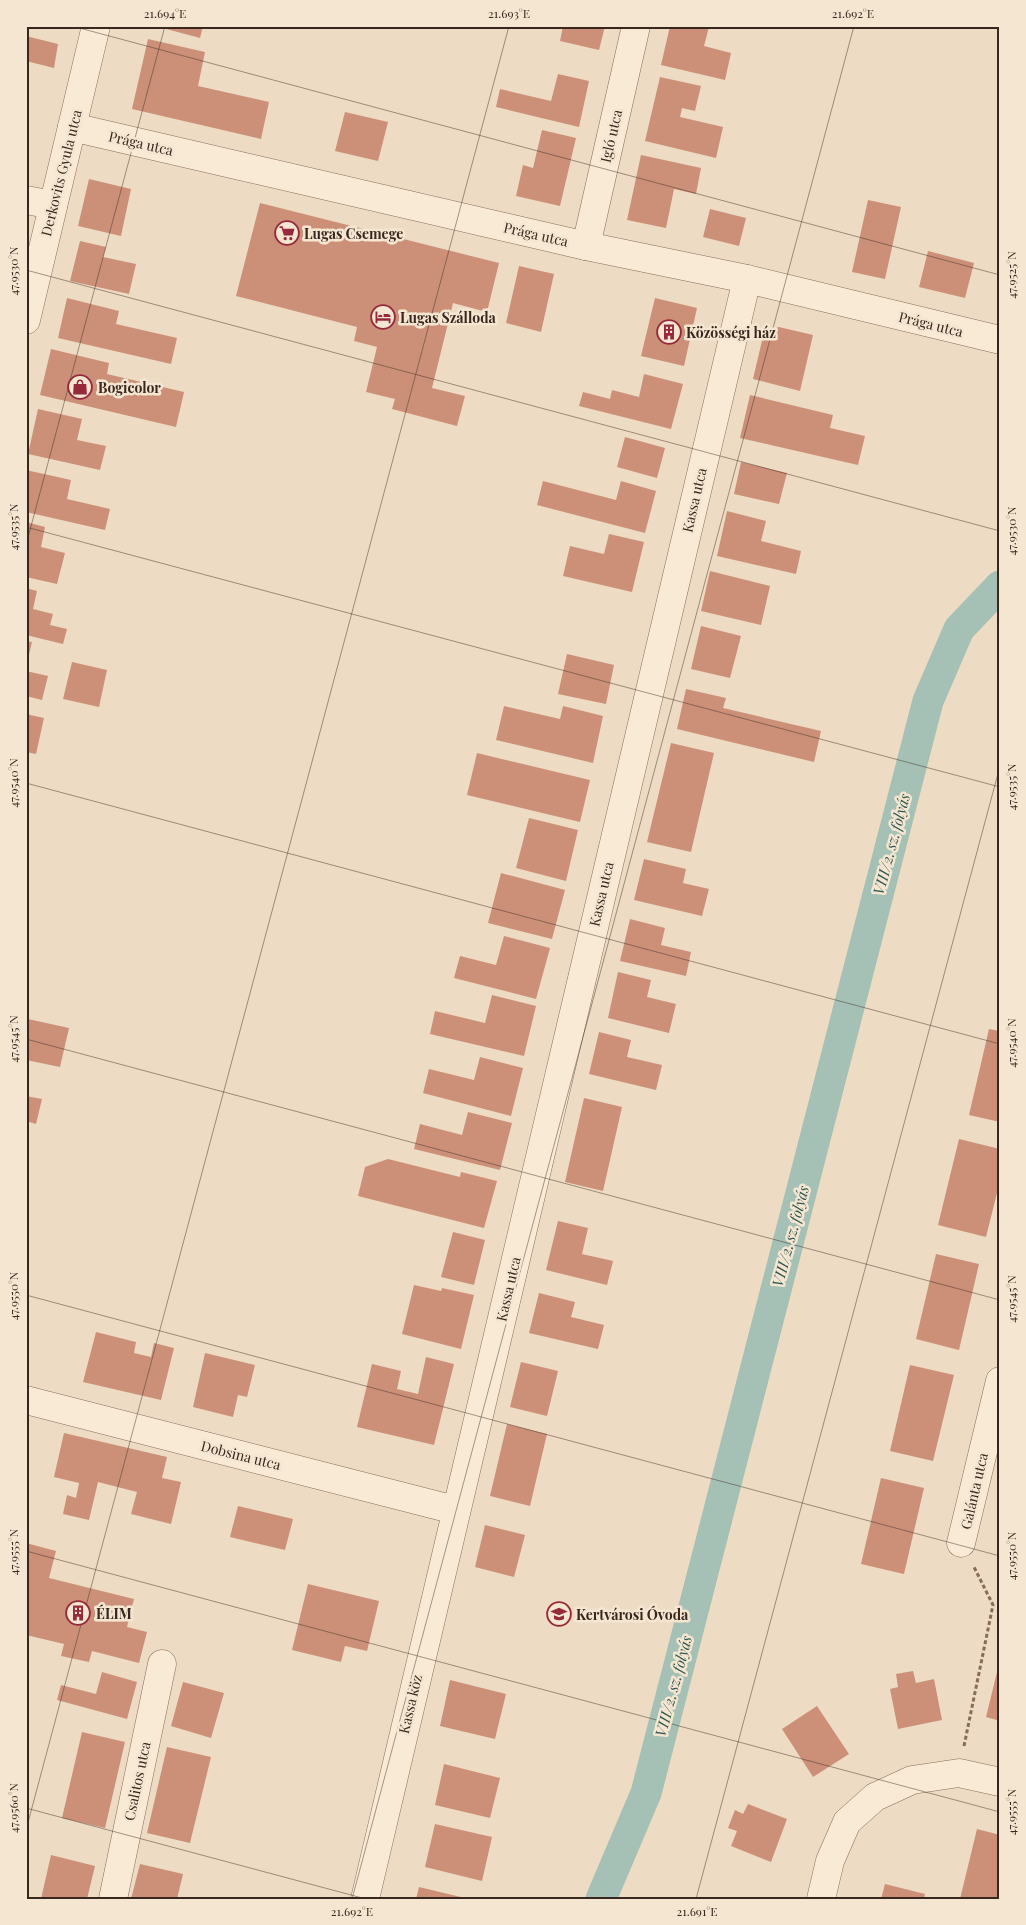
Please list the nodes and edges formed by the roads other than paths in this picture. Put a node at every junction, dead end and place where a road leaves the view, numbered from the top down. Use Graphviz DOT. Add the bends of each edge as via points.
graph roads {
  1 [pos="96,26"];
  2 [pos="636,26"];
  3 [pos="72,127"];
  4 [pos="26,200"];
  5 [pos="53,205"];
  6 [pos="586,246"];
  7 [pos="747,279"];
  8 [pos="26,320"];
  9 [pos="1000,340"];
  10 [pos="1000,1381"];
  11 [pos="26,1400"];
  12 [pos="455,1510"];
  13 [pos="961,1543"];
  14 [pos="162,1664"];
  15 [pos="1000,1782"];
  16 [pos="113,1899"];
  17 [pos="365,1899"];
  18 [pos="821,1899"];
  1 -- 3 [label="street, Derkovits Gyula utca"];
  2 -- 6 [label="street, Igló utca"];
  3 -- 5 [label="street, Derkovits Gyula utca"];
  3 -- 6 [label="street, Prága utca"];
  4 -- 5 [label="street"];
  5 -- 8 [label="street, Derkovits Gyula utca"];
  6 -- 7 [label="street, Prága utca"];
  7 -- 9 [label="street, Prága utca"];
  7 -- 12 [label="street, Kassa utca"];
  10 -- 13 [label="street, Galánta utca"];
  11 -- 12 [label="street, Dobsina utca"];
  12 -- 17 [label="street, Kassa köz"];
  14 -- 16 [label="street, Csalitos utca"];
  15 -- 18 [label="street" via="959,1773 912,1780 875,1797 847,1822 830,1861"];
}
